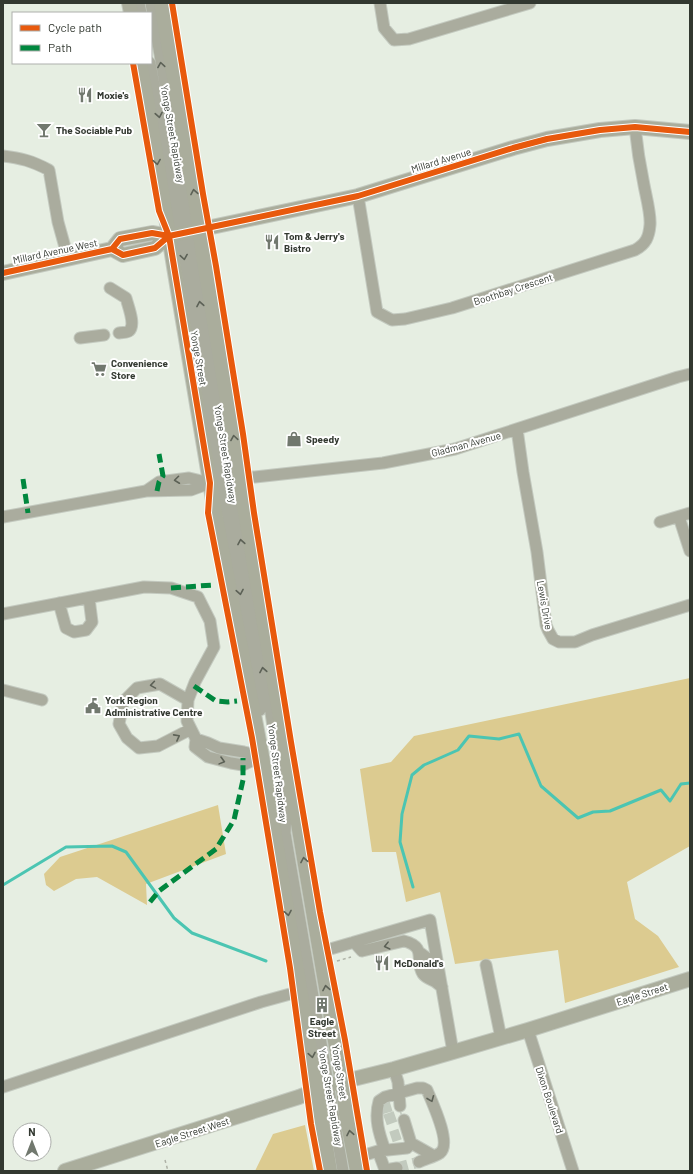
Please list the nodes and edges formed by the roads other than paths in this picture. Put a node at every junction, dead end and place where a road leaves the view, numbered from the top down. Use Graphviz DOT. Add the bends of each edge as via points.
graph roads {
  1 [pos="151,3"];
  2 [pos="161,3"];
  3 [pos="380,3"];
  4 [pos="530,3"];
  5 [pos="140,64"];
  6 [pos="150,64"];
  7 [pos="635,128"];
  8 [pos="690,132"];
  9 [pos="3,156"];
  10 [pos="358,196"];
  11 [pos="185,233"];
  12 [pos="68,258"];
  13 [pos="3,273"];
  14 [pos="110,288"];
  15 [pos="119,333"];
  16 [pos="104,335"];
  17 [pos="80,338"];
  18 [pos="690,374"];
  19 [pos="517,429"];
  20 [pos="225,480"];
  21 [pos="690,513"];
  22 [pos="3,517"];
  23 [pos="679,517"];
  24 [pos="660,522"];
  25 [pos="690,551"];
  26 [pos="89,598"];
  27 [pos="60,603"];
  28 [pos="690,605"];
  29 [pos="3,614"];
  30 [pos="3,690"];
  31 [pos="42,700"];
  32 [pos="188,700"];
  33 [pos="194,734"];
  34 [pos="262,756"];
  35 [pos="354,942"];
  36 [pos="320,952"];
  37 [pos="486,965"];
  38 [pos="690,979"];
  39 [pos="438,984"];
  40 [pos="301,991"];
  41 [pos="528,1030"];
  42 [pos="502,1038"];
  43 [pos="453,1052"];
  44 [pos="394,1069"];
  45 [pos="330,1086"];
  46 [pos="3,1087"];
  47 [pos="389,1109"];
  48 [pos="404,1120"];
  49 [pos="391,1140"];
  50 [pos="411,1143"];
  51 [pos="434,1156"];
  52 [pos="419,1162"];
  53 [pos="356,1165"];
  54 [pos="97,1166"];
  55 [pos="397,1168"];
  56 [pos="65,1171"];
  57 [pos="330,1171"];
  58 [pos="343,1171"];
  59 [pos="573,1171"];
  11 -- 1 [label="street, Yonge Street Rapidway, one-way" via="183,187"];
  11 -- 2 [label="main road, Yonge Street, one-way"];
  3 -- 4 [label="street" via="384,28 394,40 409,39"];
  5 -- 11 [label="main road, Yonge Street, one-way" via="149,110"];
  6 -- 11 [label="street, Yonge Street Rapidway, one-way"];
  7 -- 8 [label="main road, Millard Avenue"];
  7 -- 10 [label="main road, Millard Avenue" via="600,130 547,139"];
  7 -- 10 [label="street, Boothbay Crescent" via="650,224 643,246 452,308 392,320 378,312"];
  9 -- 12 [label="street" via="23,159 49,170 58,222"];
  10 -- 11 [label="main road, Millard Avenue"];
  11 -- 12 [label="main road, Millard Avenue West" via="155,248 123,255 112,249"];
  11 -- 20 [label="main road, Yonge Street, one-way" via="174,267"];
  20 -- 11 [label="main road, Yonge Street, one-way" via="234,441 204,262"];
  12 -- 13 [label="main road, Millard Avenue West"];
  14 -- 15 [label="street" via="126,298 132,322 128,332"];
  16 -- 17 [label="street"];
  18 -- 19 [label="street, Gladman Avenue"];
  19 -- 20 [label="street, Gladman Avenue" via="455,449 384,463"];
  19 -- 28 [label="street, Lewis Drive" via="545,618 553,639 558,642 575,642"];
  20 -- 22 [label="street, Gladman Avenue" via="189,478 159,482 146,491"];
  20 -- 34 [label="main road, Yonge Street"];
  36 -- 20 [label="main road, Yonge Street, one-way"];
  20 -- 45 [label="street, Yonge Street Rapidway" via="277,816 285,833"];
  21 -- 23 [label="street"];
  23 -- 24 [label="street"];
  23 -- 25 [label="street"];
  26 -- 27 [label="street"];
  26 -- 27 [label="street" via="92,622 86,630 74,632 66,628"];
  26 -- 32 [label="street" via="144,587 171,588 198,597 210,621 214,647"];
  27 -- 29 [label="street"];
  30 -- 31 [label="street"];
  32 -- 33 [label="street" via="187,720"];
  32 -- 33 [label="street, one-way" via="160,684 137,688 123,702 119,724 127,738 139,748 158,746"];
  33 -- 34 [label="street" via="195,747 208,757 243,765"];
  34 -- 40 [label="main road, Yonge Street, one-way"];
  35 -- 36 [label="street"];
  39 -- 35 [label="street, one-way" via="427,958 415,945 404,941 362,951"];
  35 -- 39 [label="street" via="430,920"];
  45 -- 36 [label="main road, Yonge Street, one-way"];
  37 -- 42 [label="street"];
  38 -- 41 [label="main road, Eagle Street"];
  39 -- 43 [label="street"];
  40 -- 45 [label="main road, Yonge Street, one-way"];
  40 -- 46 [label="street"];
  41 -- 42 [label="main road, Eagle Street"];
  41 -- 59 [label="street, Dixon Boulevard"];
  42 -- 43 [label="main road, Eagle Street"];
  43 -- 44 [label="main road, Eagle Street"];
  44 -- 45 [label="main road, Eagle Street"];
  44 -- 47 [label="street" via="398,1082"];
  53 -- 45 [label="main road, Yonge Street, one-way" via="346,1114"];
  45 -- 54 [label="main road, Eagle Street West"];
  45 -- 57 [label="main road, Yonge Street"];
  45 -- 58 [label="street, Yonge Street Rapidway"];
  47 -- 49 [label="street"];
  47 -- 51 [label="street, one-way" via="417,1088 428,1090 444,1141 443,1149"];
  48 -- 49 [label="street"];
  49 -- 50 [label="street"];
  49 -- 50 [label="street" via="407,1148"];
  49 -- 53 [label="street"];
  49 -- 55 [label="street" via="385,1170"];
  50 -- 51 [label="street"];
  51 -- 52 [label="street"];
  54 -- 56 [label="main road, Eagle Street West"];
}
